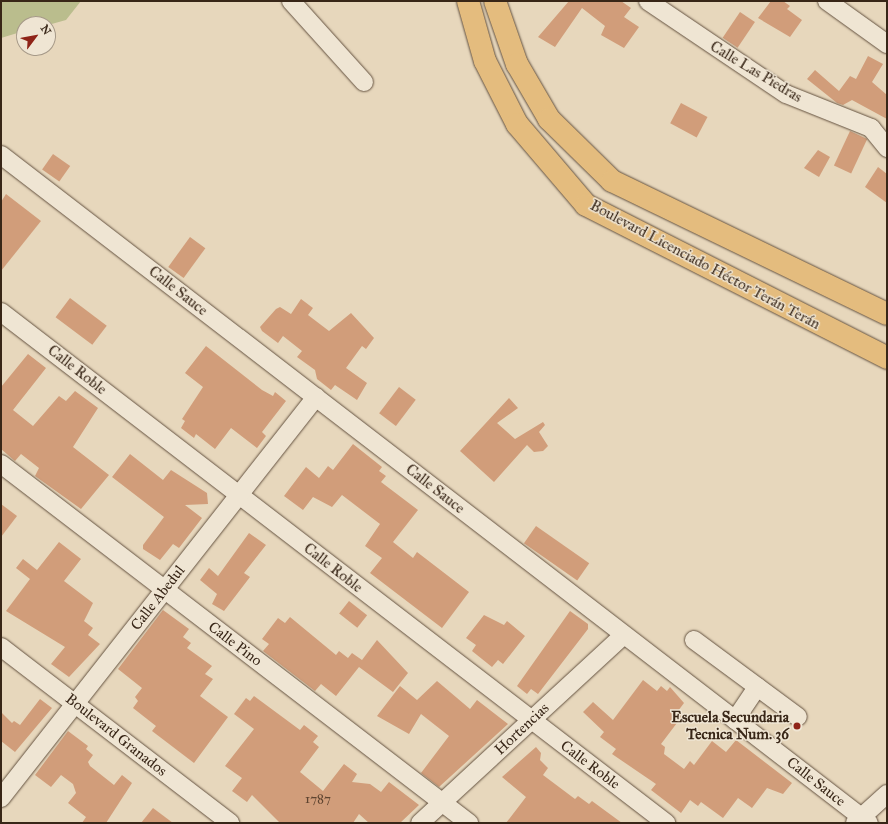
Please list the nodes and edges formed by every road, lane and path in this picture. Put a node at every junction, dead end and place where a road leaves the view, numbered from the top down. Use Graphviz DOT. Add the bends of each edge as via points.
graph roads {
  1 [pos="291,1"];
  2 [pos="468,1"];
  3 [pos="495,1"];
  4 [pos="648,1"];
  5 [pos="827,1"];
  6 [pos="887,44"];
  7 [pos="364,82"];
  8 [pos="887,148"];
  9 [pos="1,154"];
  10 [pos="1,312"];
  11 [pos="887,314"];
  12 [pos="887,358"];
  13 [pos="316,397"];
  14 [pos="1,464"];
  15 [pos="239,495"];
  16 [pos="164,590"];
  17 [pos="624,634"];
  18 [pos="694,640"];
  19 [pos="1,646"];
  20 [pos="757,687"];
  21 [pos="75,704"];
  22 [pos="798,717"];
  23 [pos="532,720"];
  24 [pos="735,720"];
  25 [pos="887,794"];
  26 [pos="1,798"];
  27 [pos="442,802"];
  28 [pos="862,821"];
  29 [pos="230,823"];
  30 [pos="420,823"];
  31 [pos="469,823"];
  32 [pos="666,823"];
  1 -- 7 [label="street"];
  2 -- 12 [label="main road, Boulevard Licenciado Héctor Terán Terán" via="485,61 516,124 586,205"];
  3 -- 11 [label="main road, Boulevard Licenciado Héctor Terán Terán" via="517,64 549,119 612,181"];
  4 -- 8 [label="street, Calle Las Piedras" via="786,94 871,128"];
  5 -- 6 [label="street"];
  9 -- 13 [label="street, Calle Sauce"];
  10 -- 15 [label="street, Calle Roble"];
  13 -- 15 [label="street, Calle Abedul"];
  13 -- 17 [label="street, Calle Sauce"];
  14 -- 16 [label="street, Calle Pino"];
  15 -- 16 [label="street, Calle Abedul"];
  15 -- 23 [label="street, Calle Roble"];
  16 -- 21 [label="street, Calle Abedul"];
  16 -- 27 [label="street, Calle Pino"];
  17 -- 23 [label="street, Hortencias"];
  17 -- 24 [label="street, Calle Sauce"];
  18 -- 20 [label="street"];
  19 -- 21 [label="street, Boulevard Granados"];
  20 -- 22 [label="street"];
  20 -- 24 [label="street"];
  21 -- 26 [label="street, Calle Abedul"];
  21 -- 29 [label="street, Boulevard Granados"];
  23 -- 27 [label="street, Hortencias"];
  23 -- 32 [label="street, Calle Roble"];
  24 -- 28 [label="street, Calle Sauce"];
  25 -- 28 [label="street"];
  27 -- 30 [label="street, Hortencias"];
  27 -- 31 [label="street, Calle Pino"];
}
